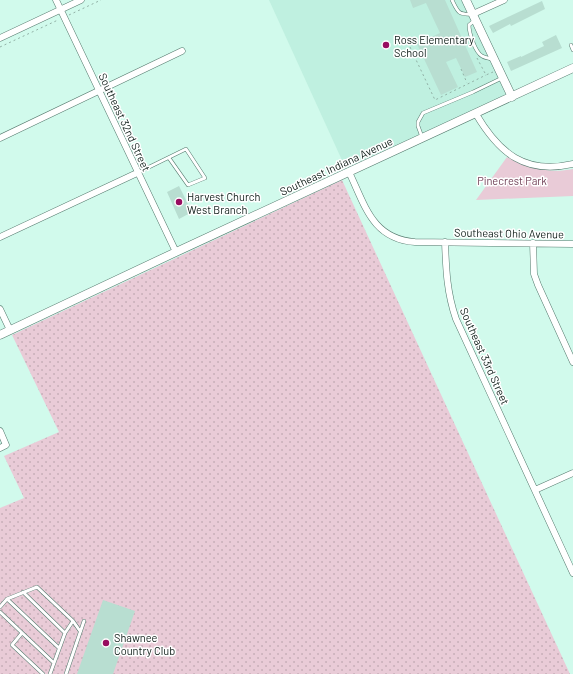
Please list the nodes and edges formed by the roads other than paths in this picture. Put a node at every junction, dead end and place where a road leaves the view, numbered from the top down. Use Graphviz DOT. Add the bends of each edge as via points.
graph roads {
  1 [pos="56,0"];
  2 [pos="81,0"];
  3 [pos="452,0"];
  4 [pos="466,0"];
  5 [pos="504,0"];
  6 [pos="60,10"];
  7 [pos="474,17"];
  8 [pos="0,38"];
  9 [pos="571,45"];
  10 [pos="573,50"];
  11 [pos="182,51"];
  12 [pos="573,68"];
  13 [pos="502,77"];
  14 [pos="99,91"];
  15 [pos="512,97"];
  16 [pos="476,114"];
  17 [pos="0,138"];
  18 [pos="423,138"];
  19 [pos="169,158"];
  20 [pos="573,164"];
  21 [pos="349,172"];
  22 [pos="137,173"];
  23 [pos="0,237"];
  24 [pos="445,242"];
  25 [pos="533,243"];
  26 [pos="573,244"];
  27 [pos="176,252"];
  28 [pos="0,309"];
  29 [pos="10,330"];
  30 [pos="0,335"];
  31 [pos="573,362"];
  32 [pos="0,431"];
  33 [pos="0,448"];
  34 [pos="573,473"];
  35 [pos="535,490"];
  36 [pos="573,574"];
  37 [pos="23,592"];
  38 [pos="8,599"];
  39 [pos="0,607"];
  40 [pos="0,612"];
  41 [pos="74,621"];
  42 [pos="84,621"];
  43 [pos="80,631"];
  44 [pos="22,632"];
  45 [pos="65,633"];
  46 [pos="59,648"];
  47 [pos="54,663"];
  48 [pos="43,674"];
  49 [pos="50,674"];
  50 [pos="66,674"];
  1 -- 6 [label="street, Southeast 32nd Street"];
  2 -- 6 [label="street"];
  3 -- 7 [label="lane" via="459,13"];
  4 -- 7 [label="street"];
  5 -- 7 [label="street"];
  6 -- 8 [label="street"];
  6 -- 14 [label="street, Southeast 32nd Street"];
  7 -- 13 [label="street"];
  9 -- 10 [label="lane"];
  11 -- 14 [label="street"];
  12 -- 15 [label="street, Southeast Indiana Avenue"];
  13 -- 15 [label="street"];
  13 -- 18 [label="lane" via="423,113 418,126"];
  14 -- 17 [label="street"];
  14 -- 22 [label="street, Southeast 32nd Street"];
  15 -- 16 [label="street, Southeast Indiana Avenue"];
  16 -- 18 [label="street, Southeast Indiana Avenue"];
  16 -- 20 [label="street" via="496,143 513,156 545,166"];
  18 -- 21 [label="street, Southeast Indiana Avenue"];
  19 -- 19 [label="lane" via="186,149 205,178 188,185"];
  19 -- 22 [label="lane"];
  21 -- 24 [label="street" via="371,218 384,232 407,242"];
  21 -- 27 [label="street, Southeast Indiana Avenue"];
  22 -- 23 [label="street"];
  22 -- 27 [label="street, Southeast 32nd Street"];
  24 -- 25 [label="street, Southeast Ohio Avenue"];
  24 -- 35 [label="street, Southeast 33rd Street" via="446,282 456,320"];
  25 -- 26 [label="street, Southeast Ohio Avenue"];
  25 -- 31 [label="street" via="534,274"];
  27 -- 29 [label="street, Southeast Indiana Avenue"];
  28 -- 29 [label="street"];
  29 -- 30 [label="street, Southeast Indiana Avenue"];
  32 -- 33 [label="street" via="6,445"];
  34 -- 35 [label="street"];
  35 -- 36 [label="street, Southeast 33rd Street"];
  37 -- 38 [label="lane"];
  37 -- 41 [label="lane" via="37,587"];
  37 -- 45 [label="lane"];
  38 -- 39 [label="lane"];
  38 -- 46 [label="lane"];
  40 -- 44 [label="lane"];
  41 -- 43 [label="lane"];
  41 -- 45 [label="lane"];
  42 -- 43 [label="lane"];
  43 -- 50 [label="lane"];
  44 -- 47 [label="lane"];
  44 -- 48 [label="lane" via="12,644"];
  45 -- 46 [label="lane"];
  46 -- 47 [label="lane"];
  47 -- 49 [label="lane"];
}
